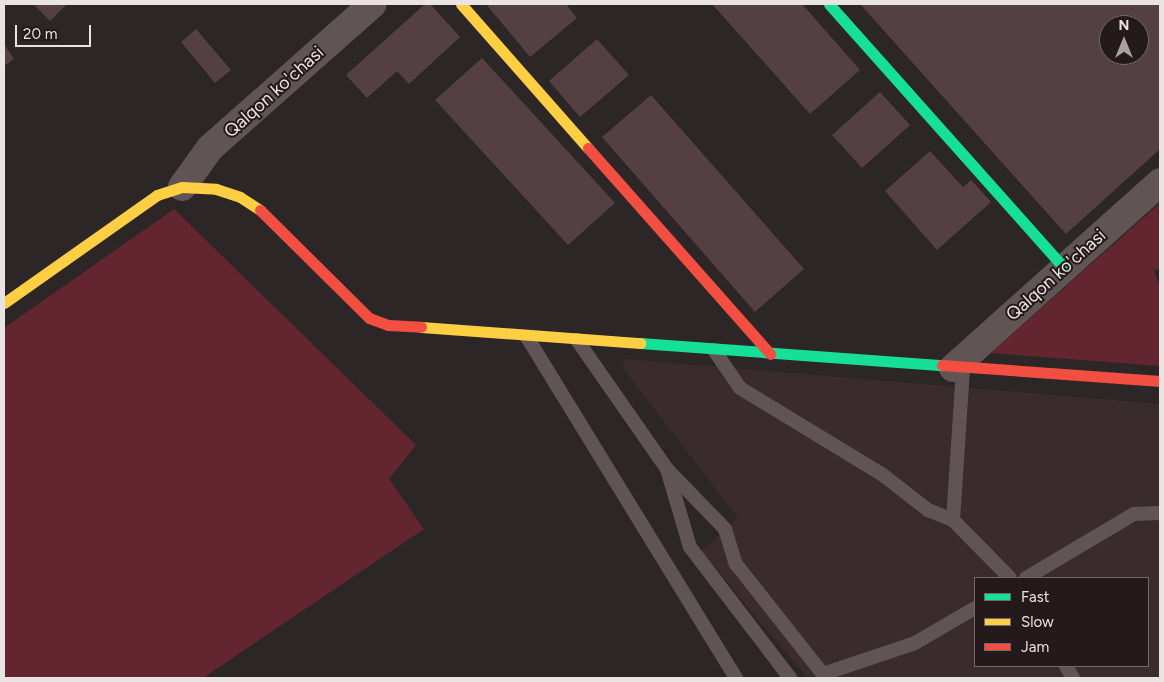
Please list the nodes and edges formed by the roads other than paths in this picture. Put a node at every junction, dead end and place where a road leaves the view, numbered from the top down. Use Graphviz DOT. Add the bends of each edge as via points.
graph roads {
  1 [pos="373,4"];
  2 [pos="462,4"];
  3 [pos="829,4"];
  4 [pos="1160,182"];
  5 [pos="182,187"];
  6 [pos="1063,267"];
  7 [pos="4,303"];
  8 [pos="527,337"];
  9 [pos="577,340"];
  10 [pos="714,350"];
  11 [pos="770,354"];
  12 [pos="958,368"];
  13 [pos="1160,381"];
  14 [pos="667,469"];
  15 [pos="1160,513"];
  16 [pos="953,520"];
  17 [pos="1009,577"];
  18 [pos="1028,577"];
  19 [pos="974,609"];
  20 [pos="1067,667"];
  21 [pos="736,678"];
  22 [pos="790,678"];
  23 [pos="1073,678"];
  1 -- 5 [label="street, Qalqon ko'chasi" via="210,148"];
  2 -- 11 [label="street"];
  3 -- 6 [label="street"];
  4 -- 6 [label="street, Qalqon ko'chasi"];
  5 -- 7 [label="street" via="157,195"];
  5 -- 8 [label="street" via="216,188 240,197 262,211 369,318 413,329"];
  6 -- 12 [label="street, Qalqon ko'chasi"];
  8 -- 9 [label="street"];
  8 -- 21 [label="lane"];
  9 -- 10 [label="street"];
  9 -- 14 [label="lane"];
  10 -- 11 [label="street"];
  10 -- 16 [label="lane" via="740,388 883,474 928,510"];
  11 -- 12 [label="street"];
  12 -- 13 [label="street"];
  12 -- 16 [label="lane"];
  14 -- 19 [label="lane" via="725,529 736,564 823,674 915,643"];
  14 -- 22 [label="lane" via="690,547"];
  15 -- 18 [label="lane" via="1134,514"];
  16 -- 17 [label="lane"];
  20 -- 23 [label="lane"];
}
